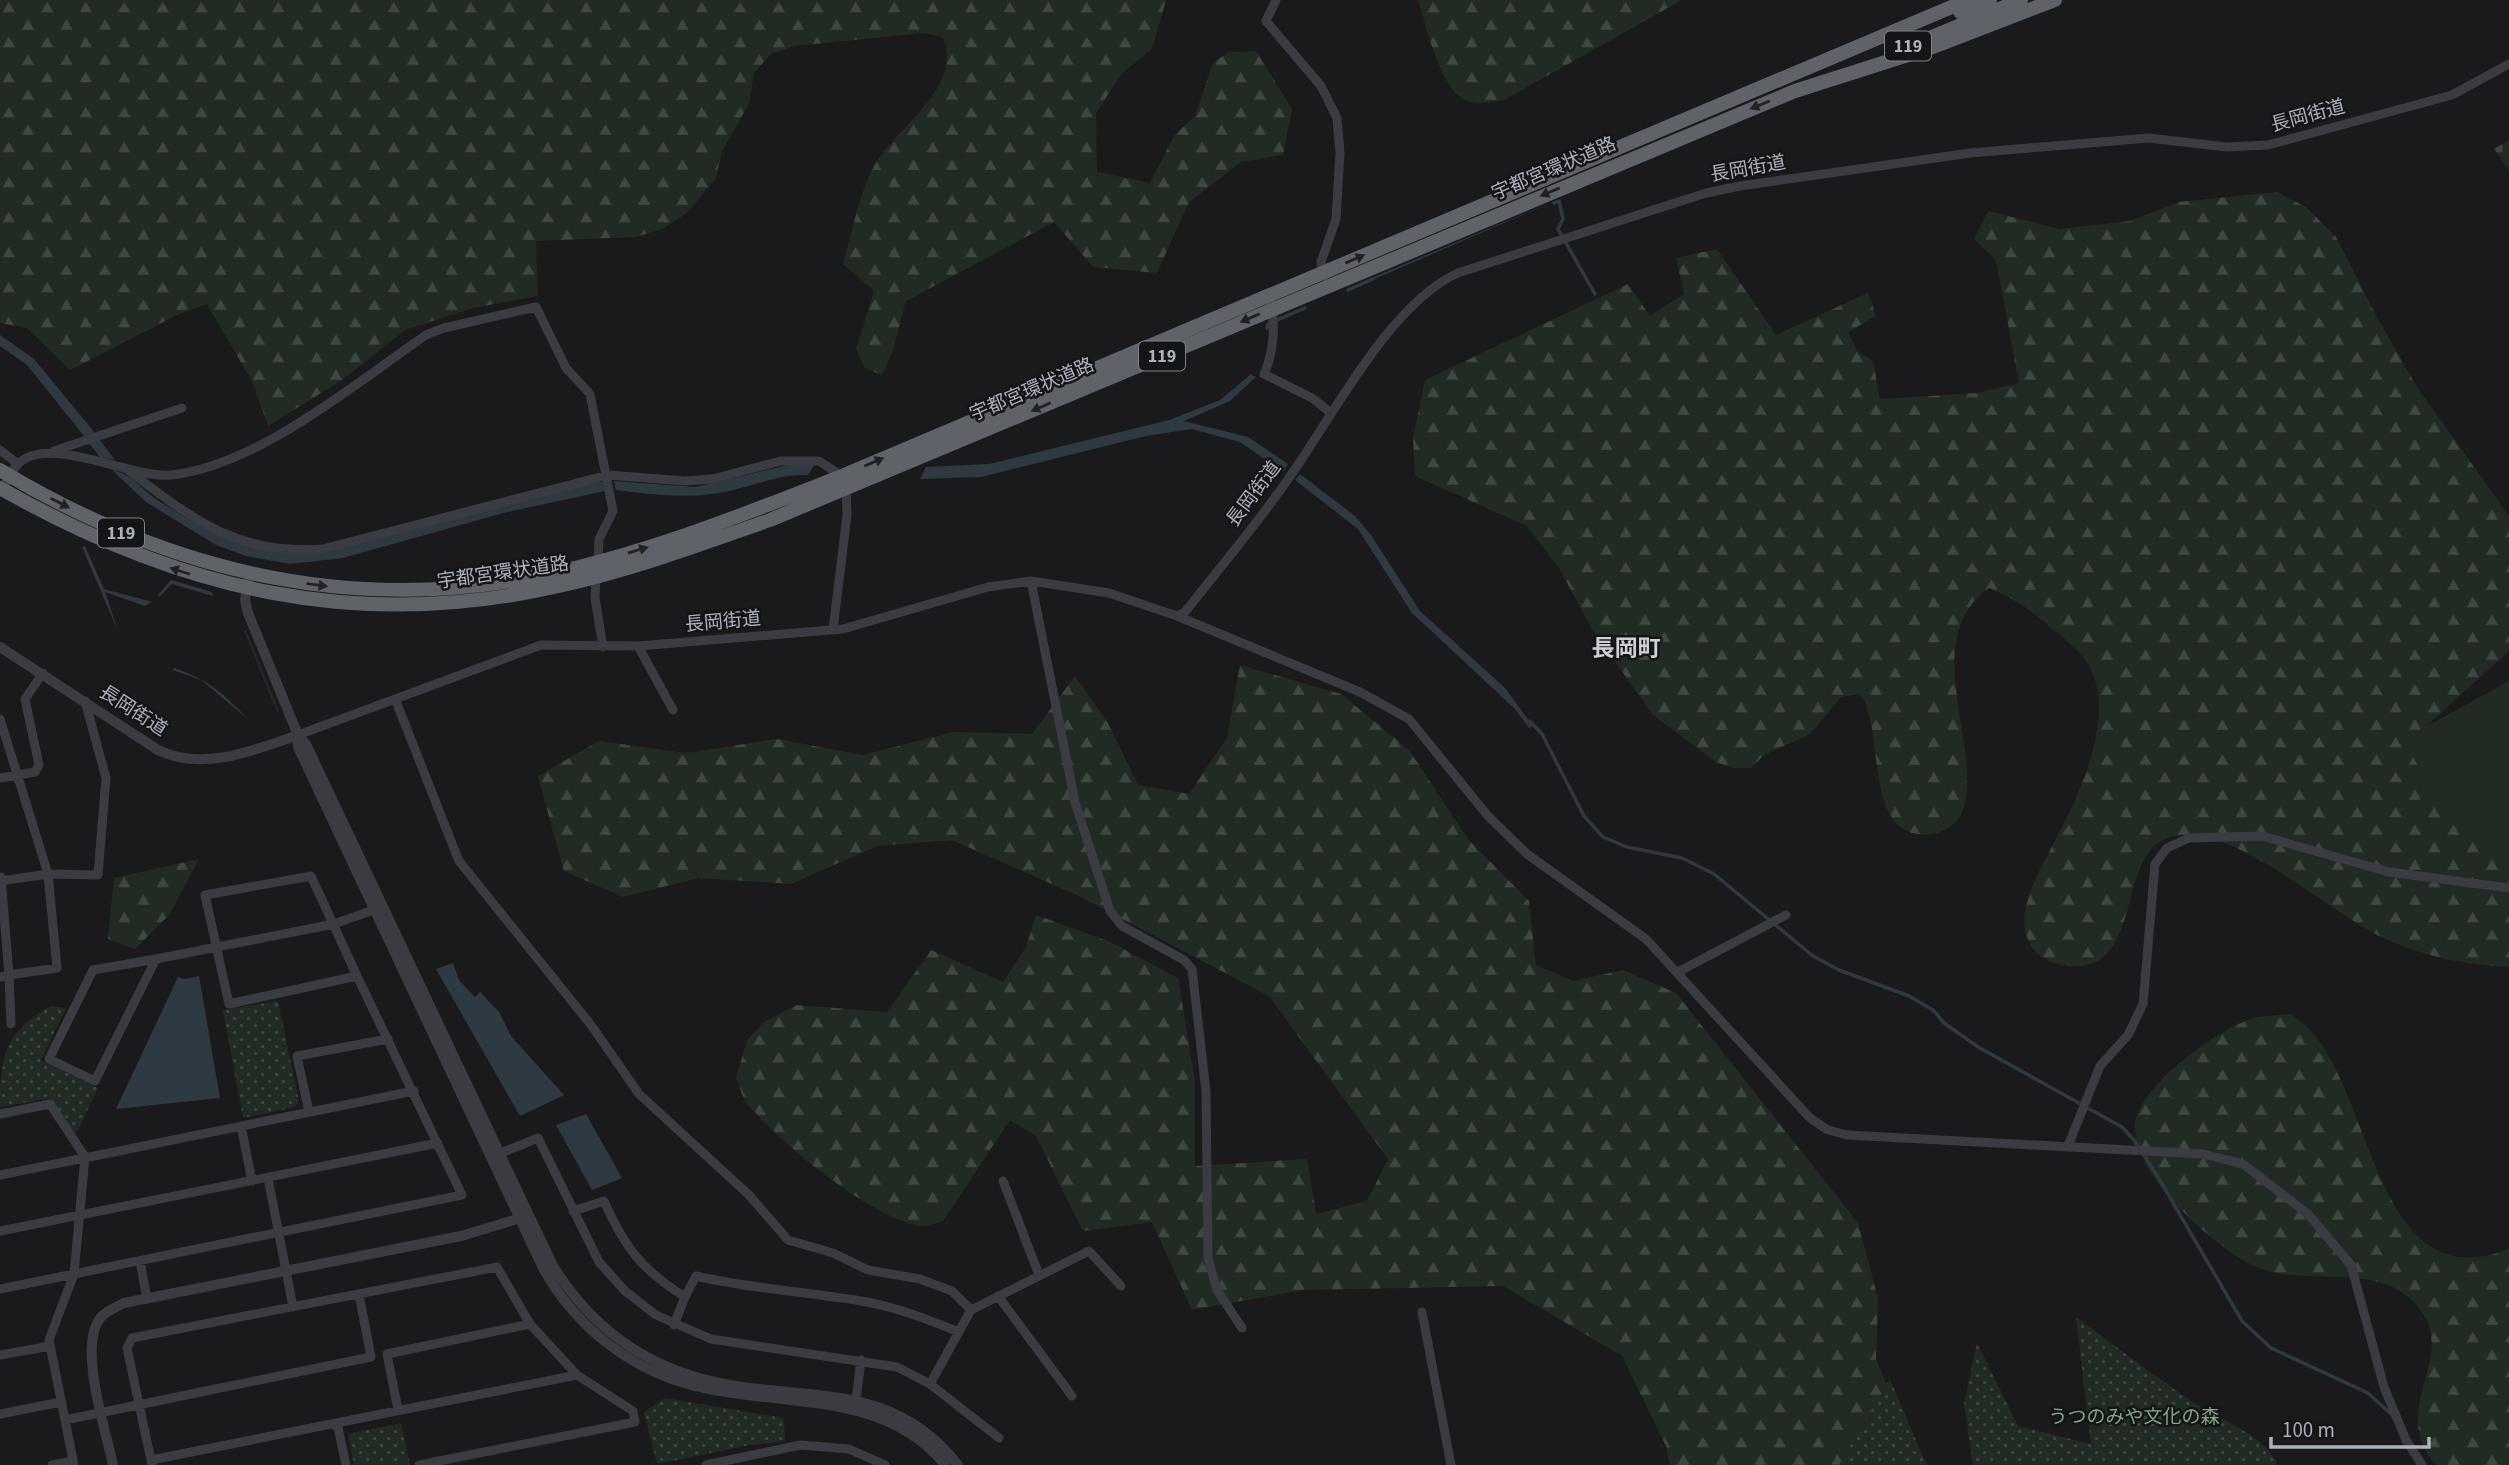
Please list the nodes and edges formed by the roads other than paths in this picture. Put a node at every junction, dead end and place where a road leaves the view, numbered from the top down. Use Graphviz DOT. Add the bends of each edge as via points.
graph roads {
  1 [pos="1276,0"];
  2 [pos="1968,0"];
  3 [pos="1990,0"];
  4 [pos="2021,0"];
  5 [pos="2055,0"];
  6 [pos="2509,64"];
  7 [pos="1795,73"];
  8 [pos="1795,91"];
  9 [pos="1325,279"];
  10 [pos="1271,302"];
  11 [pos="182,408"];
  12 [pos="1331,412"];
  13 [pos="0,450"];
  14 [pos="53,451"];
  15 [pos="127,469"];
  16 [pos="10,470"];
  17 [pos="608,475"];
  18 [pos="844,482"];
  19 [pos="1,490"];
  20 [pos="597,570"];
  21 [pos="250,574"];
  22 [pos="1031,581"];
  23 [pos="246,590"];
  24 [pos="1177,616"];
  25 [pos="833,631"];
  26 [pos="638,646"];
  27 [pos="0,647"];
  28 [pos="603,647"];
  29 [pos="43,673"];
  30 [pos="395,699"];
  31 [pos="85,701"];
  32 [pos="673,710"];
  33 [pos="0,719"];
  34 [pos="298,735"];
  35 [pos="16,775"];
  36 [pos="0,778"];
  37 [pos="48,874"];
  38 [pos="1,879"];
  39 [pos="2509,888"];
  40 [pos="379,908"];
  41 [pos="1786,915"];
  42 [pos="334,924"];
  43 [pos="216,948"];
  44 [pos="156,959"];
  45 [pos="1678,972"];
  46 [pos="4,976"];
  47 [pos="357,976"];
  48 [pos="11,1024"];
  49 [pos="388,1039"];
  50 [pos="414,1091"];
  51 [pos="309,1112"];
  52 [pos="0,1114"];
  53 [pos="241,1126"];
  54 [pos="438,1143"];
  55 [pos="2068,1146"];
  56 [pos="496,1154"];
  57 [pos="85,1157"];
  58 [pos="0,1175"];
  59 [pos="268,1178"];
  60 [pos="252,1181"];
  61 [pos="1003,1181"];
  62 [pos="573,1211"];
  63 [pos="79,1216"];
  64 [pos="524,1217"];
  65 [pos="0,1231"];
  66 [pos="279,1233"];
  67 [pos="140,1261"];
  68 [pos="286,1269"];
  69 [pos="74,1274"];
  70 [pos="1040,1275"];
  71 [pos="1121,1286"];
  72 [pos="0,1289"];
  73 [pos="359,1294"];
  74 [pos="998,1296"];
  75 [pos="685,1297"];
  76 [pos="147,1299"];
  77 [pos="293,1307"];
  78 [pos="971,1310"];
  79 [pos="1422,1312"];
  80 [pos="530,1324"];
  81 [pos="674,1325"];
  82 [pos="1242,1328"];
  83 [pos="959,1332"];
  84 [pos="50,1346"];
  85 [pos="0,1355"];
  86 [pos="862,1360"];
  87 [pos="576,1375"];
  88 [pos="930,1384"];
  89 [pos="1072,1396"];
  90 [pos="61,1402"];
  91 [pos="139,1405"];
  92 [pos="855,1405"];
  93 [pos="398,1410"];
  94 [pos="103,1412"];
  95 [pos="0,1414"];
  96 [pos="65,1420"];
  97 [pos="337,1423"];
  98 [pos="999,1438"];
  99 [pos="73,1463"];
  100 [pos="151,1463"];
  101 [pos="52,1465"];
  102 [pos="113,1465"];
  103 [pos="346,1465"];
  104 [pos="419,1465"];
  105 [pos="706,1465"];
  106 [pos="885,1465"];
  107 [pos="945,1465"];
  108 [pos="958,1465"];
  109 [pos="1451,1465"];
  110 [pos="2422,1465"];
  1 -- 9 [label="street" via="1266,21 1321,86 1337,118 1336,219 1321,262"];
  2 -- 7 [label="highway, 宇都宮環状道路 / 119"];
  3 -- 7 [label="highway, 119"];
  4 -- 8 [label="highway, 119"];
  5 -- 8 [label="highway, 宇都宮環状道路 / 119" via="1933,47"];
  6 -- 12 [label="street, 長岡街道" via="2452,95 2268,145 2227,147 2149,138 1984,151 1706,193 1439,282 1368,358"];
  9 -- 7 [label="highway, 宇都宮環状道路 / 119, one-way"];
  8 -- 9 [label="highway, 宇都宮環状道路 / 119, one-way"];
  9 -- 10 [label="highway, 宇都宮環状道路 / 119"];
  10 -- 12 [label="street" via="1264,374"];
  10 -- 18 [label="highway, 宇都宮環状道路 / 119"];
  11 -- 14 [label="street"];
  12 -- 24 [label="street, 長岡街道" via="1293,474 1185,612"];
  13 -- 16 [label="street"];
  14 -- 15 [label="street"];
  14 -- 16 [label="street"];
  15 -- 17 [label="street" via="172,504 232,539 304,550 323,549"];
  15 -- 17 [label="street" via="172,475 255,448 426,335 536,307 566,368 590,394"];
  16 -- 19 [label="street"];
  16 -- 21 [label="highway, 宇都宮環状道路 / 119, one-way" via="134,539"];
  17 -- 18 [label="street" via="685,481 712,479 781,461 819,461"];
  17 -- 20 [label="street" via="613,511 599,539"];
  18 -- 20 [label="highway, 宇都宮環状道路 / 119" via="690,548"];
  18 -- 25 [label="street" via="847,515"];
  23 -- 19 [label="highway, 宇都宮環状道路 / 119, one-way" via="125,552"];
  21 -- 20 [label="highway, 宇都宮環状道路 / 119, one-way" via="345,589 434,589"];
  20 -- 23 [label="highway, 宇都宮環状道路 / 119" via="514,595 424,603 340,603"];
  20 -- 28 [label="street"];
  21 -- 23 [label="street"];
  22 -- 24 [label="street, 長岡街道" via="1109,593"];
  22 -- 25 [label="street, 長岡街道" via="988,587"];
  22 -- 82 [label="street" via="1075,802 1110,911 1122,926 1192,969 1206,1091 1208,1258 1217,1290"];
  23 -- 34 [label="street" via="248,613"];
  24 -- 45 [label="street" via="1360,692 1401,714 1488,816 1527,853 1624,921"];
  25 -- 26 [label="street, 長岡街道"];
  26 -- 28 [label="street, 長岡街道"];
  26 -- 32 [label="street"];
  27 -- 29 [label="street, 長岡街道"];
  28 -- 30 [label="street, 長岡街道" via="555,644 528,648"];
  29 -- 31 [label="street, 長岡街道"];
  29 -- 35 [label="street" via="25,699 40,765 35,772"];
  30 -- 34 [label="street, 長岡街道"];
  30 -- 78 [label="street" via="458,861 591,1025 639,1094 749,1195 788,1240 833,1253 868,1270 942,1287"];
  31 -- 34 [label="street, 長岡街道" via="158,750 180,758 218,758"];
  31 -- 37 [label="street" via="106,778 98,875"];
  33 -- 35 [label="street"];
  34 -- 40 [label="street" via="298,747"];
  35 -- 36 [label="street"];
  35 -- 37 [label="street"];
  37 -- 38 [label="street"];
  37 -- 46 [label="street" via="58,968"];
  38 -- 46 [label="street"];
  39 -- 55 [label="street" via="2389,872 2262,836 2189,838 2167,848 2155,864 2143,1004 2128,1035 2100,1066"];
  40 -- 42 [label="street"];
  40 -- 56 [label="street"];
  41 -- 45 [label="street"];
  42 -- 43 [label="street"];
  42 -- 43 [label="street" via="311,876 205,895"];
  42 -- 47 [label="street"];
  43 -- 44 [label="street"];
  43 -- 47 [label="street" via="229,1004"];
  44 -- 44 [label="street" via="93,970 49,1059 96,1081"];
  45 -- 55 [label="street" via="1810,1118 1828,1130 1847,1135"];
  46 -- 48 [label="street"];
  47 -- 49 [label="street"];
  49 -- 50 [label="street"];
  49 -- 51 [label="street" via="297,1056"];
  50 -- 51 [label="street"];
  50 -- 54 [label="street"];
  51 -- 53 [label="street"];
  52 -- 57 [label="street" via="50,1104"];
  53 -- 57 [label="street"];
  53 -- 60 [label="street"];
  54 -- 59 [label="street"];
  54 -- 66 [label="street" via="462,1195"];
  55 -- 110 [label="street" via="2203,1154 2243,1164 2308,1214 2351,1265 2384,1387"];
  56 -- 62 [label="street" via="538,1138"];
  56 -- 64 [label="street"];
  57 -- 58 [label="street"];
  57 -- 63 [label="street"];
  59 -- 60 [label="street"];
  59 -- 66 [label="street"];
  60 -- 63 [label="street"];
  61 -- 70 [label="street"];
  62 -- 75 [label="street" via="604,1201 622,1241 637,1260"];
  62 -- 81 [label="street" via="599,1262 625,1291"];
  63 -- 65 [label="street"];
  63 -- 69 [label="street"];
  64 -- 68 [label="street" via="461,1236"];
  64 -- 92 [label="street" via="543,1268 570,1309 627,1358 702,1388"];
  66 -- 67 [label="street"];
  66 -- 68 [label="street"];
  67 -- 69 [label="street"];
  67 -- 76 [label="street"];
  68 -- 76 [label="street"];
  68 -- 77 [label="street"];
  69 -- 72 [label="street"];
  69 -- 84 [label="street"];
  70 -- 71 [label="street" via="1089,1251"];
  70 -- 74 [label="street"];
  73 -- 77 [label="street"];
  73 -- 80 [label="street" via="497,1268"];
  73 -- 91 [label="street" via="371,1357"];
  74 -- 78 [label="street"];
  74 -- 89 [label="street"];
  75 -- 81 [label="street"];
  75 -- 83 [label="street" via="696,1276 869,1303"];
  76 -- 94 [label="street" via="124,1303 102,1316 91,1336"];
  77 -- 91 [label="street" via="132,1338 127,1348"];
  78 -- 83 [label="street"];
  79 -- 109 [label="street"];
  80 -- 87 [label="street"];
  80 -- 93 [label="street" via="387,1354"];
  81 -- 86 [label="street" via="711,1339"];
  83 -- 88 [label="street"];
  84 -- 85 [label="street"];
  84 -- 90 [label="street"];
  86 -- 88 [label="street" via="897,1367"];
  86 -- 92 [label="street"];
  87 -- 93 [label="street"];
  87 -- 104 [label="street" via="633,1410 635,1422"];
  88 -- 98 [label="street"];
  90 -- 95 [label="street"];
  90 -- 96 [label="street"];
  91 -- 94 [label="street"];
  91 -- 100 [label="street"];
  92 -- 107 [label="street" via="908,1430"];
  92 -- 108 [label="street" via="913,1421"];
  93 -- 97 [label="street"];
  94 -- 96 [label="street"];
  94 -- 102 [label="street"];
  96 -- 99 [label="street"];
  97 -- 100 [label="street"];
  97 -- 103 [label="street"];
  99 -- 101 [label="street"];
  105 -- 106 [label="street" via="800,1446 849,1449"];
}
